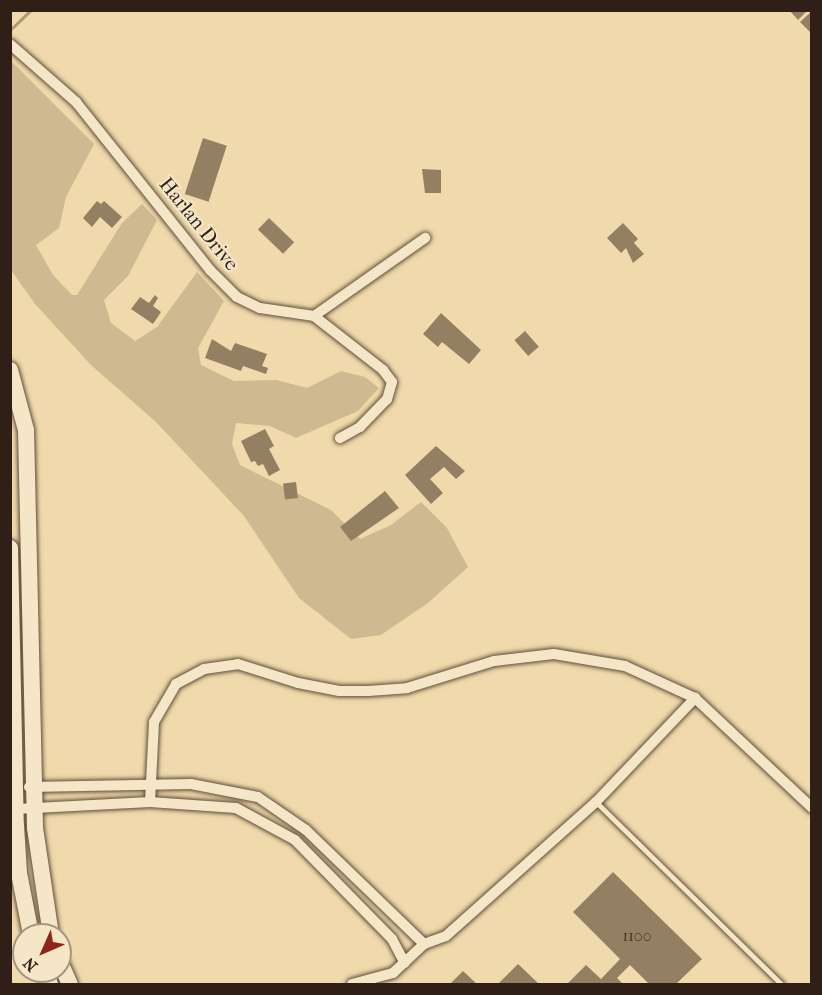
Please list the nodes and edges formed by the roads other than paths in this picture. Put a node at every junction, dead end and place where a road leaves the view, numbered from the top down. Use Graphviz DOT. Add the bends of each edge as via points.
graph roads {
  1 [pos="10,44"];
  2 [pos="425,238"];
  3 [pos="314,316"];
  4 [pos="10,370"];
  5 [pos="340,438"];
  6 [pos="10,548"];
  7 [pos="695,698"];
  8 [pos="151,784"];
  9 [pos="34,787"];
  10 [pos="15,788"];
  11 [pos="150,802"];
  12 [pos="596,802"];
  13 [pos="16,808"];
  14 [pos="34,808"];
  15 [pos="812,808"];
  16 [pos="29,923"];
  17 [pos="49,923"];
  18 [pos="424,944"];
  19 [pos="405,963"];
  20 [pos="352,984"];
  21 [pos="781,984"];
  1 -- 3 [label="street, Harlan Drive" via="76,102 210,270 237,297 260,308"];
  2 -- 3 [label="street"];
  3 -- 5 [label="street" via="383,370 392,382 387,399 360,427"];
  4 -- 9 [label="street" via="26,430"];
  6 -- 10 [label="street"];
  7 -- 8 [label="street" via="625,666 554,654 494,661 407,688 339,692 238,664 215,665 190,674 167,694 154,722"];
  7 -- 12 [label="street"];
  7 -- 15 [label="street"];
  8 -- 9 [label="street"];
  8 -- 11 [label="street"];
  8 -- 18 [label="street" via="200,785 258,797 306,830"];
  9 -- 10 [label="street"];
  9 -- 14 [label="street"];
  10 -- 13 [label="street"];
  11 -- 14 [label="street"];
  11 -- 19 [label="street" via="236,807 276,827 295,840 392,939"];
  12 -- 18 [label="street" via="446,936"];
  12 -- 21 [label="lane"];
  13 -- 14 [label="street"];
  13 -- 16 [label="street" via="19,873"];
  14 -- 17 [label="street" via="37,861"];
  18 -- 19 [label="street"];
  19 -- 20 [label="street" via="393,973"];
}
